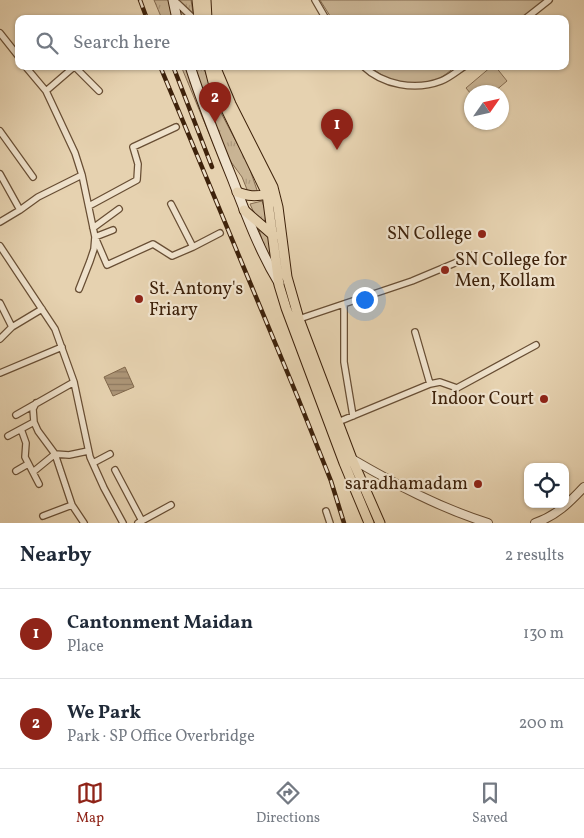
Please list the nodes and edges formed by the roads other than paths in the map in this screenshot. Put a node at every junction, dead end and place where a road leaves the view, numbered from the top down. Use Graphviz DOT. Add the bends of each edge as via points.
graph roads {
  1 [pos="174,0"];
  2 [pos="198,0"];
  3 [pos="206,0"];
  4 [pos="315,0"];
  5 [pos="549,0"];
  6 [pos="176,15"];
  7 [pos="190,15"];
  8 [pos="199,15"];
  9 [pos="207,15"];
  10 [pos="324,15"];
  11 [pos="530,15"];
  12 [pos="0,34"];
  13 [pos="15,52"];
  14 [pos="29,70"];
  15 [pos="70,70"];
  16 [pos="79,70"];
  17 [pos="191,70"];
  18 [pos="210,70"];
  19 [pos="217,70"];
  20 [pos="368,70"];
  21 [pos="459,70"];
  22 [pos="46,91"];
  23 [pos="99,91"];
  24 [pos="176,127"];
  25 [pos="0,131"];
  26 [pos="0,174"];
  27 [pos="82,175"];
  28 [pos="33,177"];
  29 [pos="237,192"];
  30 [pos="267,194"];
  31 [pos="171,204"];
  32 [pos="89,206"];
  33 [pos="119,209"];
  34 [pos="20,210"];
  35 [pos="244,210"];
  36 [pos="0,222"];
  37 [pos="93,228"];
  38 [pos="114,230"];
  39 [pos="220,233"];
  40 [pos="274,236"];
  41 [pos="94,238"];
  42 [pos="282,243"];
  43 [pos="0,246"];
  44 [pos="193,247"];
  45 [pos="474,255"];
  46 [pos="280,285"];
  47 [pos="79,289"];
  48 [pos="0,303"];
  49 [pos="344,305"];
  50 [pos="42,308"];
  51 [pos="298,320"];
  52 [pos="12,327"];
  53 [pos="415,332"];
  54 [pos="0,339"];
  55 [pos="536,344"];
  56 [pos="62,347"];
  57 [pos="0,373"];
  58 [pos="74,382"];
  59 [pos="430,384"];
  60 [pos="36,403"];
  61 [pos="16,415"];
  62 [pos="353,416"];
  63 [pos="34,422"];
  64 [pos="338,422"];
  65 [pos="21,430"];
  66 [pos="8,436"];
  67 [pos="88,451"];
  68 [pos="55,454"];
  69 [pos="110,454"];
  70 [pos="348,461"];
  71 [pos="93,463"];
  72 [pos="28,464"];
  73 [pos="16,470"];
  74 [pos="115,470"];
  75 [pos="33,472"];
  76 [pos="39,484"];
  77 [pos="584,487"];
  78 [pos="72,505"];
  79 [pos="171,505"];
  80 [pos="326,511"];
  81 [pos="43,516"];
  82 [pos="140,522"];
  83 [pos="84,523"];
  84 [pos="123,523"];
  85 [pos="330,523"];
  86 [pos="369,523"];
  87 [pos="380,523"];
  88 [pos="488,523"];
  89 [pos="535,523"];
  1 -- 6 [label="main road"];
  1 -- 7 [label="street"];
  2 -- 8 [label="main road"];
  3 -- 9 [label="main road"];
  4 -- 10 [label="street"];
  5 -- 11 [label="street"];
  12 -- 13 [label="street"];
  14 -- 22 [label="street"];
  15 -- 22 [label="street"];
  16 -- 23 [label="street"];
  17 -- 29 [label="main road"];
  18 -- 30 [label="main road"];
  19 -- 42 [label="main road" via="273,187"];
  20 -- 21 [label="street" via="394,84 418,86 441,81"];
  22 -- 27 [label="street"];
  24 -- 32 [label="street" via="133,147 138,164 137,180"];
  25 -- 28 [label="street"];
  26 -- 34 [label="street"];
  27 -- 32 [label="street"];
  27 -- 34 [label="street"];
  29 -- 30 [label="main road" via="247,196"];
  29 -- 35 [label="main road"];
  30 -- 40 [label="main road"];
  31 -- 44 [label="street"];
  32 -- 37 [label="street"];
  33 -- 37 [label="street"];
  34 -- 36 [label="street"];
  35 -- 40 [label="main road"];
  35 -- 46 [label="main road"];
  37 -- 41 [label="street"];
  38 -- 41 [label="street"];
  39 -- 44 [label="street"];
  40 -- 42 [label="main road"];
  40 -- 46 [label="main road"];
  41 -- 44 [label="street" via="107,265 153,244 172,256"];
  41 -- 47 [label="street" via="90,262"];
  42 -- 51 [label="main road" via="286,278"];
  43 -- 50 [label="street"];
  45 -- 49 [label="street"];
  46 -- 70 [label="main road" via="286,308"];
  48 -- 52 [label="street"];
  49 -- 51 [label="street"];
  49 -- 62 [label="street" via="344,362"];
  50 -- 52 [label="street"];
  50 -- 56 [label="street"];
  51 -- 64 [label="main road"];
  52 -- 54 [label="street"];
  53 -- 59 [label="street"];
  55 -- 59 [label="street" via="457,388 440,382"];
  56 -- 57 [label="street"];
  56 -- 58 [label="street"];
  58 -- 60 [label="street"];
  58 -- 67 [label="street"];
  59 -- 62 [label="street"];
  60 -- 61 [label="street"];
  60 -- 63 [label="street"];
  62 -- 64 [label="street"];
  63 -- 65 [label="street"];
  63 -- 68 [label="street"];
  64 -- 70 [label="main road"];
  65 -- 66 [label="street"];
  65 -- 72 [label="street"];
  67 -- 68 [label="street"];
  67 -- 71 [label="street"];
  68 -- 75 [label="street"];
  68 -- 78 [label="street"];
  69 -- 71 [label="street"];
  70 -- 86 [label="main road"];
  70 -- 87 [label="main road"];
  70 -- 88 [label="street" via="466,516"];
  71 -- 84 [label="street"];
  72 -- 73 [label="street"];
  72 -- 75 [label="street"];
  74 -- 82 [label="street"];
  75 -- 76 [label="street"];
  77 -- 89 [label="street" via="566,506"];
  78 -- 81 [label="street"];
  78 -- 83 [label="street"];
  79 -- 82 [label="street"];
  80 -- 85 [label="street"];
}
